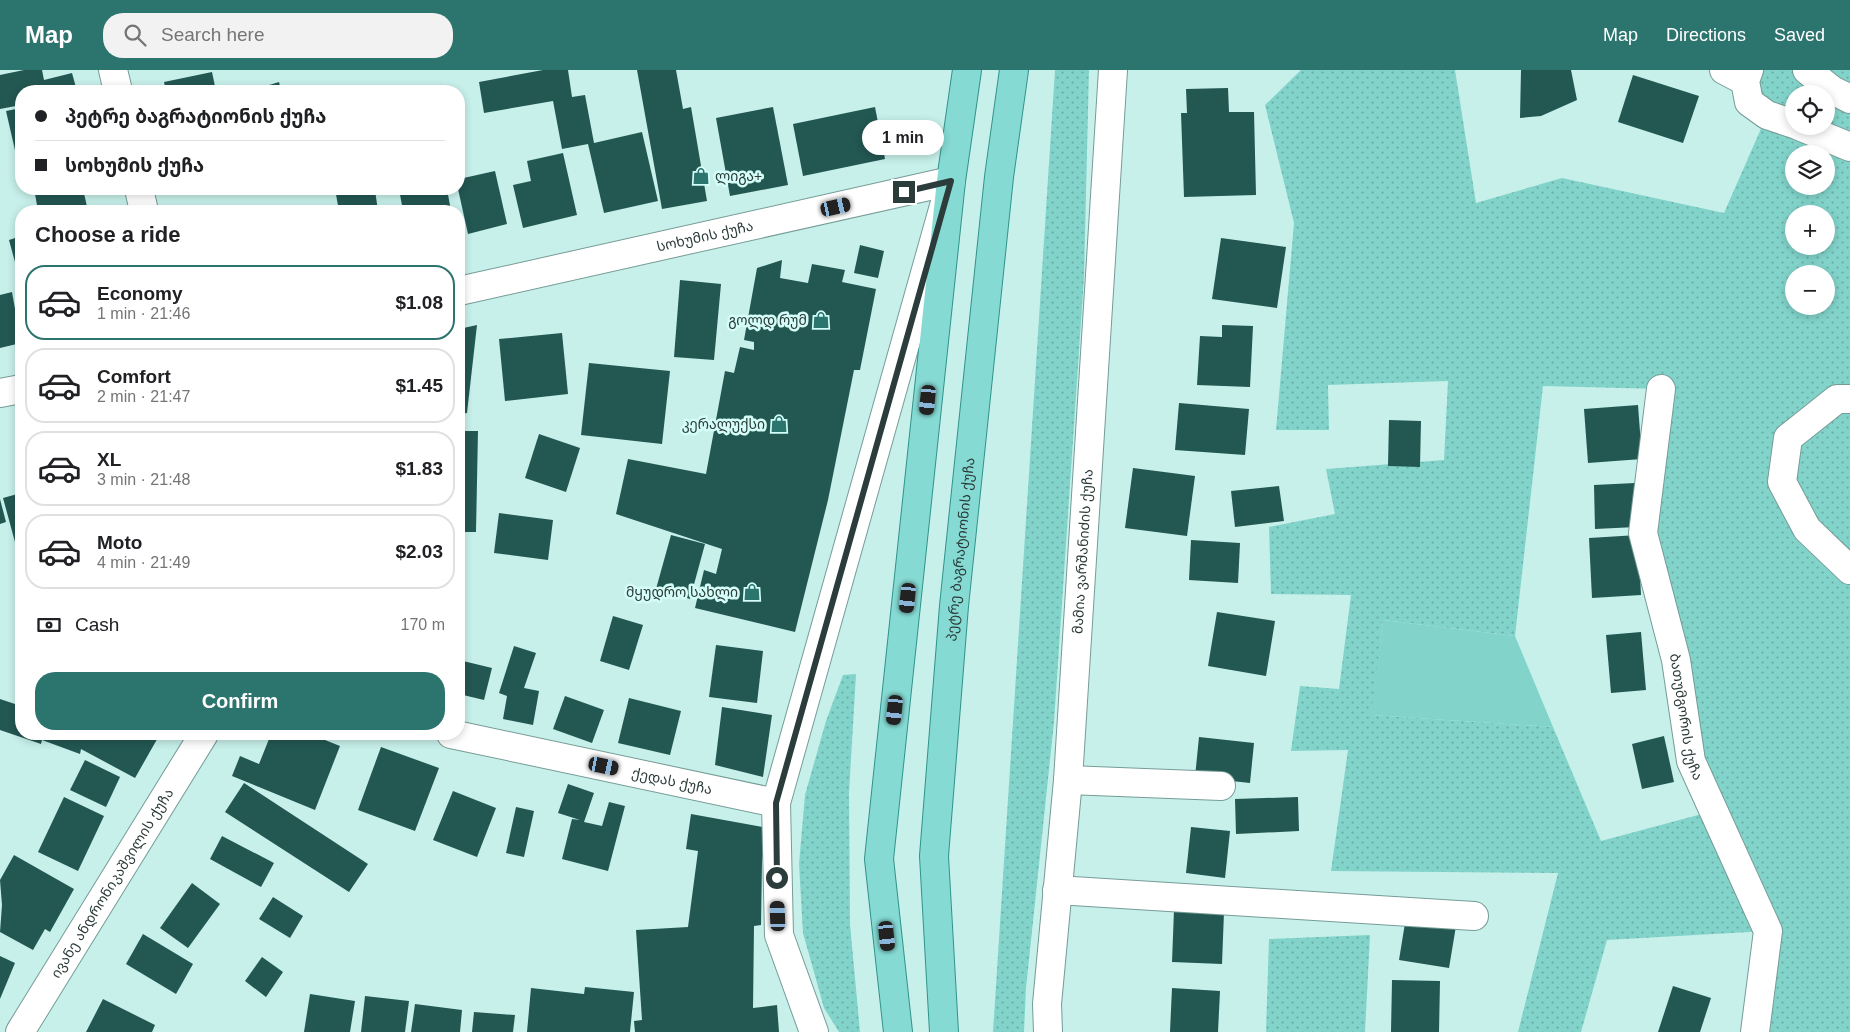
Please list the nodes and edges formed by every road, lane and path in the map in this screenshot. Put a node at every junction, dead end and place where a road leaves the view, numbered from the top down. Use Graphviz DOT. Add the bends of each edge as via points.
graph roads {
  1 [pos="113,70"];
  2 [pos="967,70"];
  3 [pos="1014,70"];
  4 [pos="1113,70"];
  5 [pos="1807,70"];
  6 [pos="1740,74"];
  7 [pos="117,85"];
  8 [pos="1850,98"];
  9 [pos="1785,121"];
  10 [pos="1821,135"];
  11 [pos="1850,147"];
  12 [pos="951,181"];
  13 [pos="465,290"];
  14 [pos="15,389"];
  15 [pos="1661,389"];
  16 [pos="0,393"];
  17 [pos="1850,399"];
  18 [pos="1850,570"];
  19 [pos="465,737"];
  20 [pos="200,740"];
  21 [pos="1068,780"];
  22 [pos="1221,786"];
  23 [pos="776,803"];
  24 [pos="1057,890"];
  25 [pos="1474,916"];
  26 [pos="20,1032"];
  27 [pos="814,1032"];
  28 [pos="898,1032"];
  29 [pos="944,1032"];
  30 [pos="1048,1032"];
  31 [pos="1755,1032"];
  1 -- 7 [label="street"];
  2 -- 12 [label="main road"];
  3 -- 29 [label="main road, პეტრე ბაგრატიონის ქუჩა" via="998,187 954,606 934,856"];
  4 -- 21 [label="street, მამია ვარშანიძის ქუჩა"];
  5 -- 8 [label="street" via="1832,90"];
  6 -- 9 [label="street" via="1749,102 1767,115"];
  10 -- 11 [label="street"];
  12 -- 13 [label="street, სოხუმის ქუჩა"];
  12 -- 23 [label="street"];
  12 -- 28 [label="main road" via="878,859"];
  14 -- 16 [label="street"];
  15 -- 31 [label="street, ბათუმგორის ქუჩა" via="1643,533 1676,660 1691,761 1768,931"];
  17 -- 18 [label="street" via="1837,399 1788,438 1782,482 1807,528"];
  19 -- 23 [label="street, ქედას ქუჩა"];
  20 -- 26 [label="street, ივანე ანდრონიკაშვილის ქუჩა"];
  21 -- 22 [label="street"];
  21 -- 24 [label="street, მამია ვარშანიძის ქუჩა"];
  23 -- 27 [label="street" via="779,935"];
  24 -- 25 [label="street"];
  24 -- 30 [label="street, მამია ვარშანიძის ქუჩა" via="1047,1004"];
}
